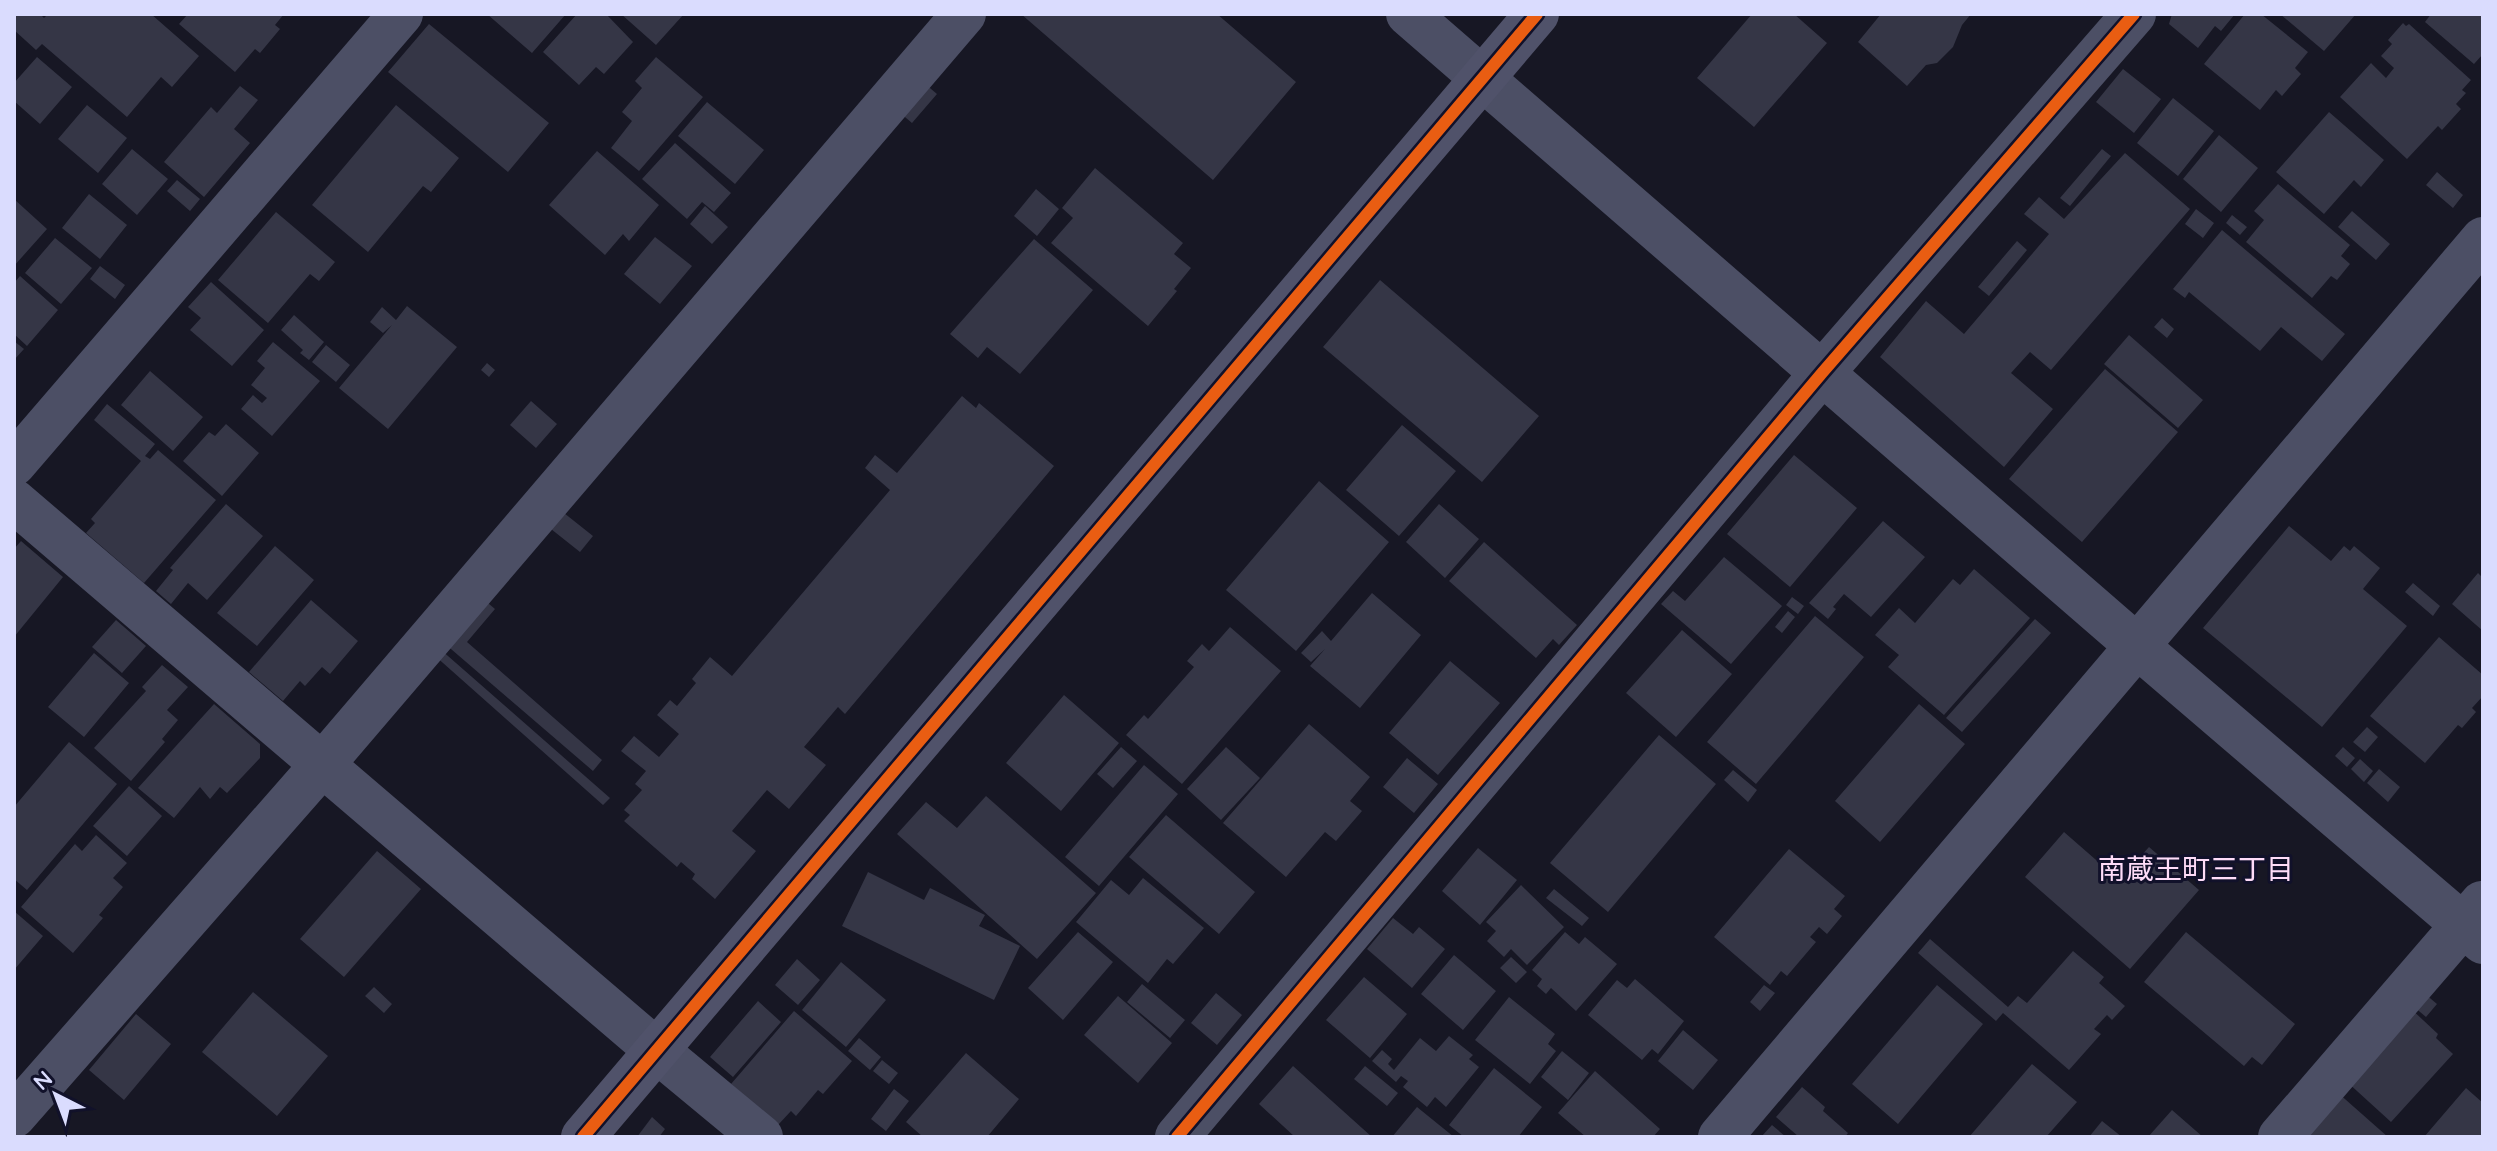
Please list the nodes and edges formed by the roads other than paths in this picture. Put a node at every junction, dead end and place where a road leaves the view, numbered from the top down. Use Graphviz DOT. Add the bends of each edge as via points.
graph roads {
  1 [pos="401,14"];
  2 [pos="964,14"];
  3 [pos="1408,14"];
  4 [pos="1537,14"];
  5 [pos="2134,14"];
  6 [pos="1482,77"];
  7 [pos="2483,239"];
  8 [pos="1822,373"];
  9 [pos="14,464"];
  10 [pos="14,501"];
  11 [pos="2137,646"];
  12 [pos="322,765"];
  13 [pos="2477,923"];
  14 [pos="656,1050"];
  15 [pos="14,1116"];
  16 [pos="583,1137"];
  17 [pos="761,1137"];
  18 [pos="1177,1137"];
  19 [pos="1720,1137"];
  20 [pos="2280,1137"];
  1 -- 9 [label="street"];
  2 -- 12 [label="street"];
  3 -- 6 [label="street"];
  4 -- 6 [label="street"];
  5 -- 8 [label="street"];
  6 -- 8 [label="street"];
  6 -- 14 [label="street"];
  7 -- 11 [label="street"];
  8 -- 11 [label="street"];
  8 -- 18 [label="street"];
  10 -- 12 [label="street"];
  11 -- 13 [label="street"];
  11 -- 19 [label="street"];
  12 -- 14 [label="street"];
  12 -- 15 [label="street"];
  13 -- 20 [label="street"];
  14 -- 16 [label="street"];
  14 -- 17 [label="street"];
}
